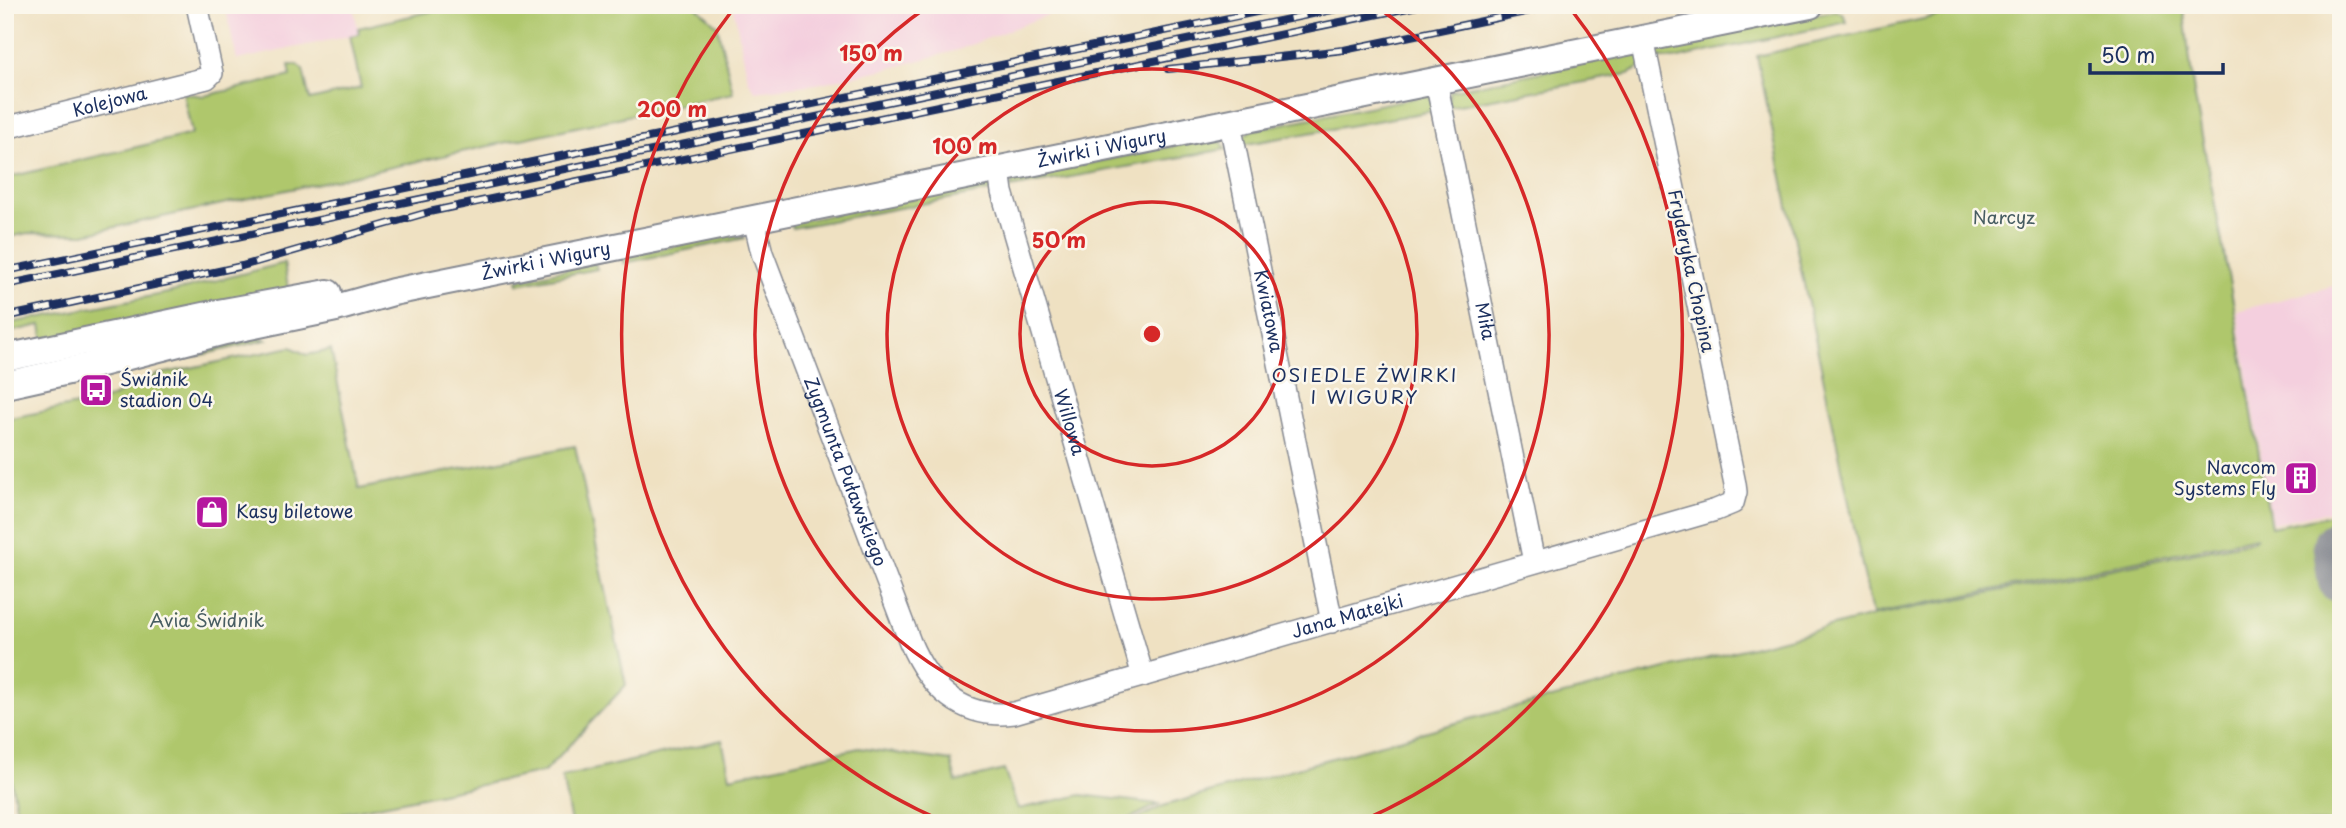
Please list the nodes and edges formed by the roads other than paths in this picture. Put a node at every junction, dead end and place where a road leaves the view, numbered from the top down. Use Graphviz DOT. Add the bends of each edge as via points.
graph roads {
  1 [pos="197,5"];
  2 [pos="1810,5"];
  3 [pos="1643,39"];
  4 [pos="1436,82"];
  5 [pos="1230,124"];
  6 [pos="5,128"];
  7 [pos="999,170"];
  8 [pos="754,220"];
  9 [pos="393,292"];
  10 [pos="5,358"];
  11 [pos="5,385"];
  12 [pos="1733,503"];
  13 [pos="1534,562"];
  14 [pos="1332,622"];
  15 [pos="1143,676"];
  16 [pos="963,705"];
  1 -- 6 [label="street, Kolejowa" via="212,73 207,78"];
  2 -- 3 [label="main road, Żwirki i Wigury"];
  3 -- 4 [label="main road, Żwirki i Wigury"];
  3 -- 12 [label="street, Fryderyka Chopina" via="1735,484"];
  4 -- 5 [label="main road, Żwirki i Wigury"];
  4 -- 13 [label="street, Miła"];
  5 -- 7 [label="main road, Żwirki i Wigury"];
  5 -- 14 [label="street, Kwiatowa"];
  7 -- 8 [label="main road, Żwirki i Wigury"];
  7 -- 15 [label="street, Willowa"];
  8 -- 9 [label="main road, Żwirki i Wigury"];
  8 -- 16 [label="street, Zygmunta Puławskiego" via="762,253 916,655 937,688"];
  9 -- 10 [label="main road" via="327,293"];
  9 -- 11 [label="main road"];
  12 -- 13 [label="street, Jana Matejki"];
  13 -- 14 [label="street, Jana Matejki"];
  14 -- 15 [label="street, Jana Matejki"];
  15 -- 16 [label="street, Jana Matejki" via="1014,713 987,713"];
}
